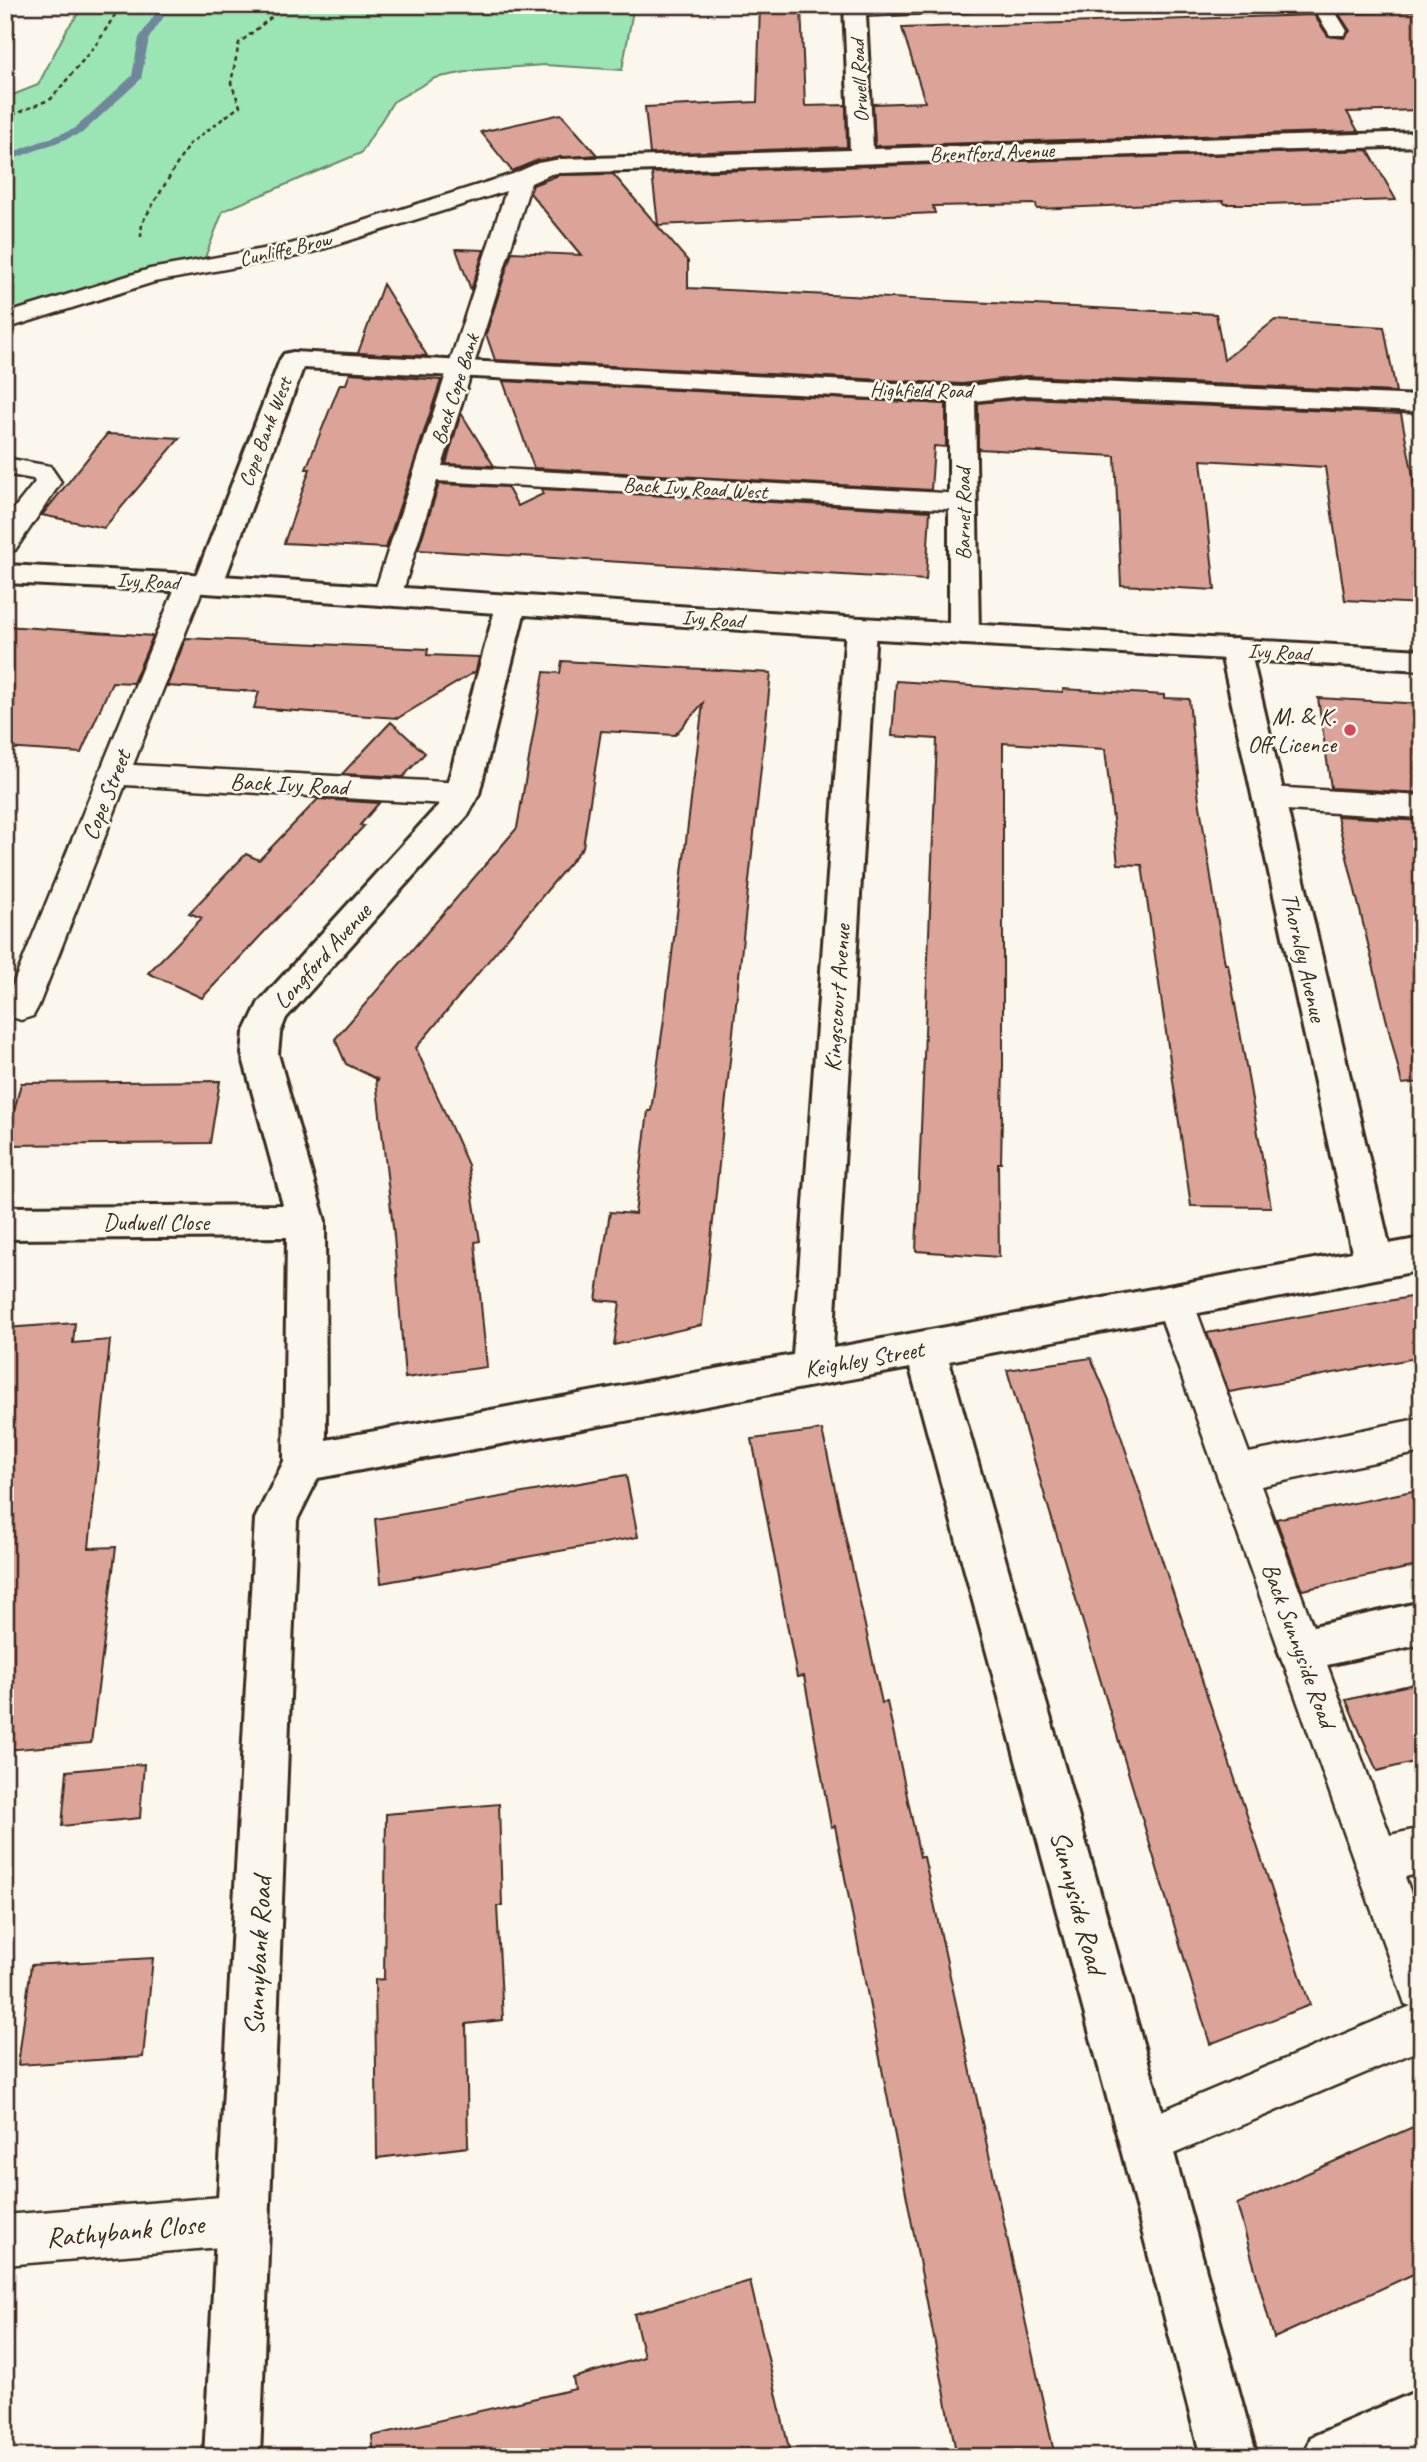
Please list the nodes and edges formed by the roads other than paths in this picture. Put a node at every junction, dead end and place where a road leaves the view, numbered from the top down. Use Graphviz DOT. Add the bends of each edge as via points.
graph roads {
  1 [pos="965,5"];
  2 [pos="1321,5"];
  3 [pos="855,7"];
  4 [pos="1337,31"];
  5 [pos="1422,139"];
  6 [pos="862,156"];
  7 [pos="562,166"];
  8 [pos="521,179"];
  9 [pos="5,322"];
  10 [pos="462,368"];
  11 [pos="962,395"];
  12 [pos="1422,404"];
  13 [pos="5,466"];
  14 [pos="428,474"];
  15 [pos="963,502"];
  16 [pos="5,544"];
  17 [pos="5,573"];
  18 [pos="199,583"];
  19 [pos="387,597"];
  20 [pos="511,606"];
  21 [pos="861,628"];
  22 [pos="964,634"];
  23 [pos="1236,649"];
  24 [pos="1422,660"];
  25 [pos="115,774"];
  26 [pos="463,794"];
  27 [pos="1269,798"];
  28 [pos="1422,807"];
  29 [pos="20,1007"];
  30 [pos="306,1221"];
  31 [pos="5,1223"];
  32 [pos="1422,1254"];
  33 [pos="1374,1264"];
  34 [pos="1175,1304"];
  35 [pos="925,1348"];
  36 [pos="812,1367"];
  37 [pos="1422,1435"];
  38 [pos="305,1462"];
  39 [pos="1237,1473"];
  40 [pos="1422,1623"];
  41 [pos="1300,1650"];
  42 [pos="1422,1850"];
  43 [pos="1377,1861"];
  44 [pos="1422,1987"];
  45 [pos="1422,2025"];
  46 [pos="1145,2142"];
  47 [pos="245,2220"];
  48 [pos="5,2240"];
  49 [pos="1422,2416"];
  50 [pos="232,2457"];
  51 [pos="1229,2457"];
  52 [pos="1331,2457"];
  1 -- 3 [label="street"];
  2 -- 4 [label="lane"];
  3 -- 6 [label="street, Orwell Road"];
  5 -- 6 [label="street, Brentford Avenue"];
  6 -- 7 [label="street, Brentford Avenue"];
  7 -- 8 [label="lane, Cunliffe Brow"];
  8 -- 9 [label="lane, Cunliffe Brow" via="295,250 137,280"];
  8 -- 10 [label="lane, Back Cope Bank"];
  10 -- 11 [label="street, Highfield Road"];
  10 -- 14 [label="lane, Back Cope Bank"];
  10 -- 18 [label="street, Cope Bank West" via="293,360"];
  11 -- 12 [label="street, Highfield Road" via="1026,387"];
  11 -- 15 [label="street, Barnet Road"];
  13 -- 16 [label="lane" via="41,472 48,482"];
  14 -- 15 [label="lane, Back Ivy Road West"];
  14 -- 19 [label="lane, Back Cope Bank"];
  15 -- 22 [label="street, Barnet Road"];
  17 -- 18 [label="street, Ivy Road"];
  18 -- 19 [label="street, Ivy Road"];
  18 -- 25 [label="lane, Cope Street"];
  19 -- 20 [label="street, Ivy Road"];
  20 -- 21 [label="street, Ivy Road"];
  20 -- 26 [label="street, Longford Avenue"];
  21 -- 22 [label="street, Ivy Road"];
  21 -- 36 [label="street, Kingscourt Avenue"];
  22 -- 23 [label="street, Ivy Road"];
  23 -- 24 [label="street, Ivy Road"];
  23 -- 27 [label="street, Thornley Avenue"];
  25 -- 26 [label="lane, Back Ivy Road"];
  25 -- 29 [label="lane, Cope Street"];
  26 -- 30 [label="street, Longford Avenue" via="272,1011 262,1033 260,1054"];
  27 -- 28 [label="lane"];
  27 -- 33 [label="street, Thornley Avenue"];
  30 -- 31 [label="street, Dudwell Close"];
  30 -- 38 [label="street, Longford Avenue"];
  32 -- 33 [label="street, Keighley Street"];
  33 -- 34 [label="street, Keighley Street"];
  34 -- 35 [label="street, Keighley Street"];
  34 -- 39 [label="lane, Back Sunnyside Road"];
  35 -- 36 [label="street, Keighley Street"];
  35 -- 46 [label="street, Sunnyside Road"];
  36 -- 38 [label="street, Keighley Street"];
  37 -- 39 [label="lane"];
  38 -- 47 [label="street, Sunnybank Road" via="276,1519"];
  39 -- 41 [label="lane, Back Sunnyside Road"];
  40 -- 41 [label="street"];
  41 -- 43 [label="lane, Back Sunnyside Road"];
  42 -- 43 [label="lane"];
  43 -- 44 [label="lane, Back Sunnyside Road"];
  45 -- 46 [label="lane"];
  46 -- 51 [label="street, Sunnyside Road"];
  47 -- 48 [label="lane, Rathybank Close"];
  47 -- 50 [label="street, Sunnybank Road"];
  49 -- 52 [label="street"];
}
